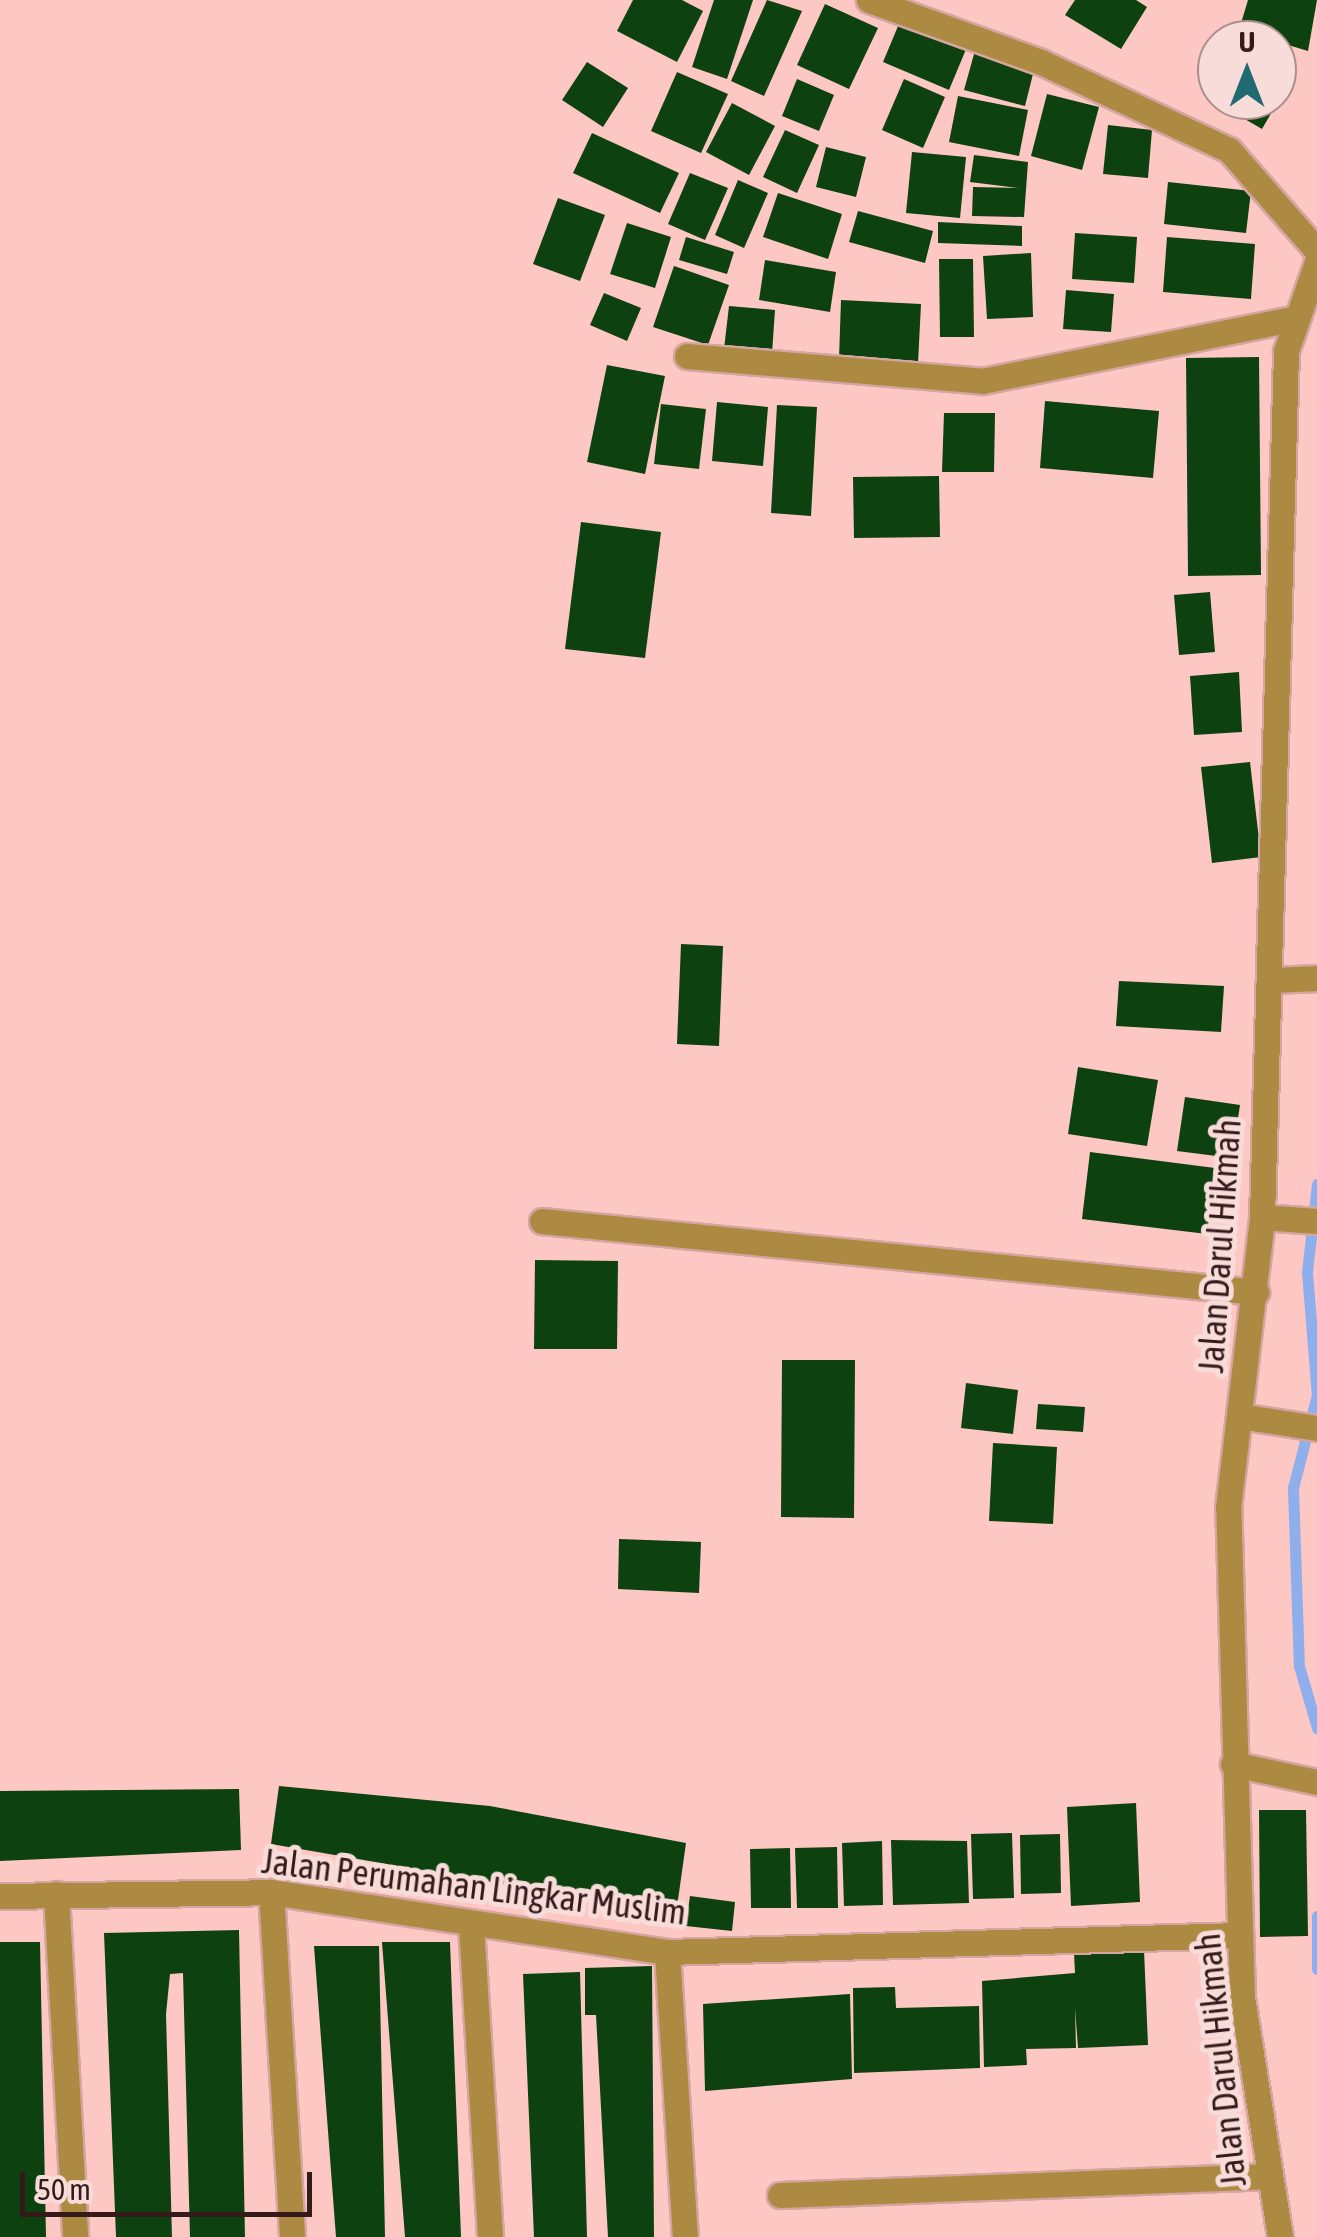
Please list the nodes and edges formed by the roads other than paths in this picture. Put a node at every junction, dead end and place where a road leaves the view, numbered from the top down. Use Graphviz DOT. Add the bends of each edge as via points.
graph roads {
  1 [pos="869,0"];
  2 [pos="1317,250"];
  3 [pos="1317,262"];
  4 [pos="1296,318"];
  5 [pos="687,356"];
  6 [pos="1317,978"];
  7 [pos="1272,980"];
  8 [pos="1262,1217"];
  9 [pos="1306,1220"];
  10 [pos="542,1221"];
  11 [pos="1256,1292"];
  12 [pos="1240,1416"];
  13 [pos="1317,1428"];
  14 [pos="1233,1764"];
  15 [pos="1317,1782"];
  16 [pos="271,1892"];
  17 [pos="56,1894"];
  18 [pos="0,1896"];
  19 [pos="471,1925"];
  20 [pos="1240,1935"];
  21 [pos="666,1952"];
  22 [pos="1266,2176"];
  23 [pos="780,2195"];
  24 [pos="75,2237"];
  25 [pos="292,2237"];
  26 [pos="490,2237"];
  27 [pos="685,2237"];
  28 [pos="1280,2237"];
  1 -- 2 [label="street" via="1041,62 1229,150"];
  3 -- 4 [label="street, Jalan Darul Hikmah"];
  4 -- 5 [label="street" via="982,381"];
  4 -- 7 [label="street, Jalan Darul Hikmah" via="1286,351 1273,596"];
  6 -- 7 [label="street"];
  7 -- 8 [label="street, Jalan Darul Hikmah"];
  8 -- 9 [label="street"];
  8 -- 11 [label="street, Jalan Darul Hikmah"];
  10 -- 11 [label="street"];
  11 -- 12 [label="street, Jalan Darul Hikmah"];
  12 -- 13 [label="street"];
  12 -- 14 [label="street, Jalan Darul Hikmah" via="1228,1508"];
  14 -- 15 [label="street"];
  14 -- 20 [label="street, Jalan Darul Hikmah"];
  16 -- 17 [label="street, Jalan Perumahan Lingkar Muslim"];
  16 -- 19 [label="street, Jalan Perumahan Lingkar Muslim"];
  16 -- 25 [label="street"];
  17 -- 18 [label="street, Jalan Perumahan Lingkar Muslim"];
  17 -- 24 [label="street"];
  19 -- 21 [label="street, Jalan Perumahan Lingkar Muslim"];
  19 -- 26 [label="street"];
  20 -- 21 [label="street, Jalan Perumahan Lingkar Muslim"];
  20 -- 22 [label="street, Jalan Darul Hikmah"];
  21 -- 27 [label="street"];
  22 -- 23 [label="street"];
  22 -- 28 [label="street, Jalan Darul Hikmah"];
}
